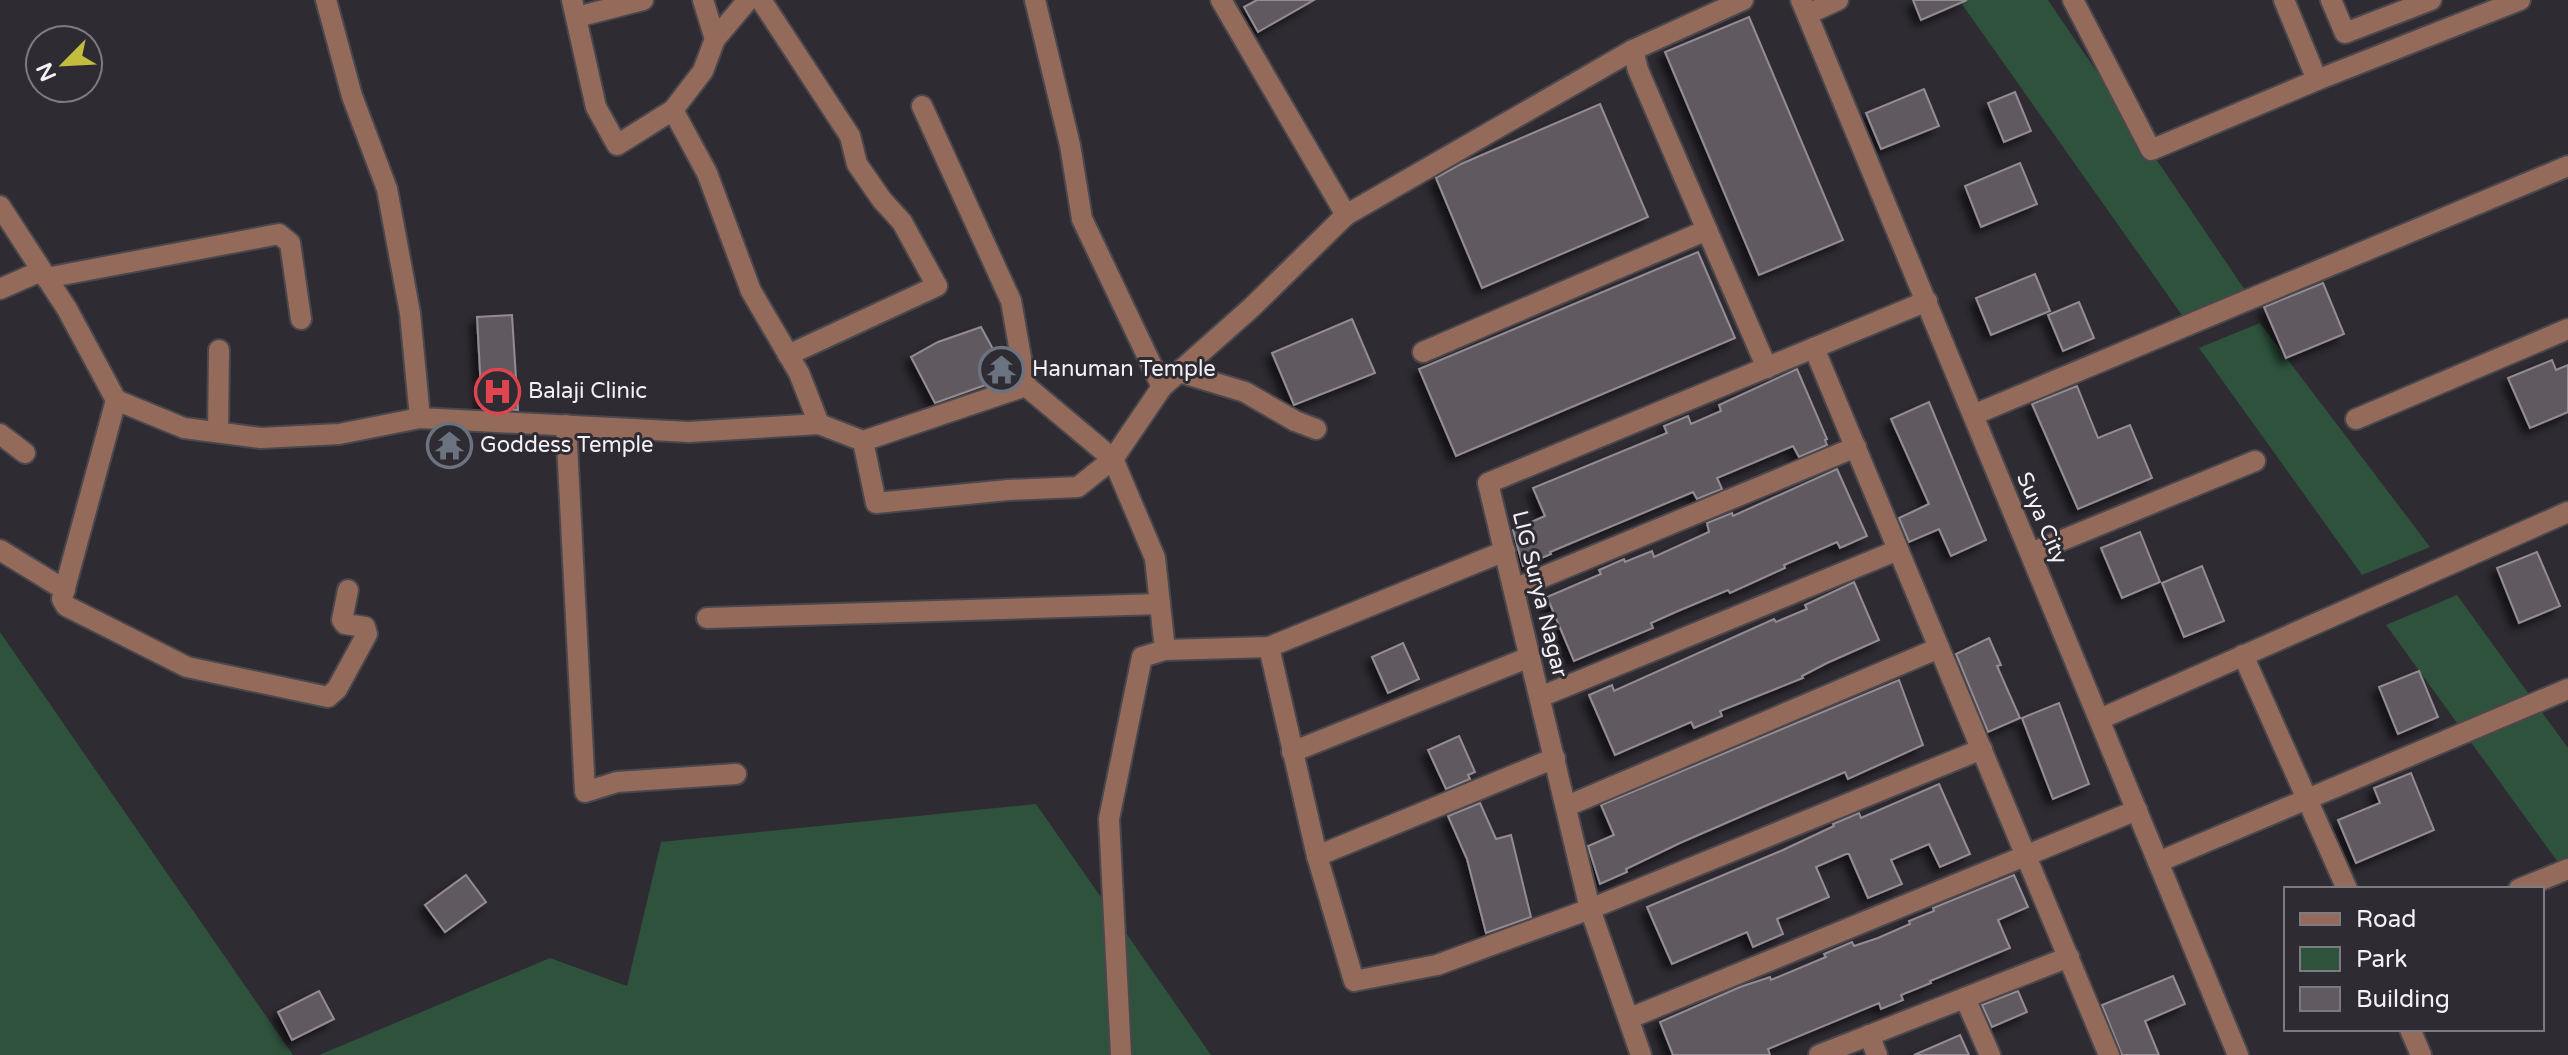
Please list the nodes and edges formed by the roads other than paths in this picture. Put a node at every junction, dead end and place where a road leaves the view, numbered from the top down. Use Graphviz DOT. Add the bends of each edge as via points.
graph roads {
  1 [pos="326,0"];
  2 [pos="643,0"];
  3 [pos="703,0"];
  4 [pos="748,0"];
  5 [pos="761,0"];
  6 [pos="1035,0"];
  7 [pos="1221,0"];
  8 [pos="1743,0"];
  9 [pos="1838,0"];
  10 [pos="2073,0"];
  11 [pos="2284,0"];
  12 [pos="2331,0"];
  13 [pos="2431,0"];
  14 [pos="2520,0"];
  15 [pos="1805,7"];
  16 [pos="575,9"];
  17 [pos="715,39"];
  18 [pos="1633,50"];
  19 [pos="2317,80"];
  20 [pos="922,106"];
  21 [pos="673,110"];
  22 [pos="2568,166"];
  23 [pos="0,206"];
  24 [pos="1346,215"];
  25 [pos="1707,230"];
  26 [pos="44,274"];
  27 [pos="0,289"];
  28 [pos="1927,301"];
  29 [pos="301,319"];
  30 [pos="2568,329"];
  31 [pos="1814,348"];
  32 [pos="219,350"];
  33 [pos="1423,352"];
  34 [pos="788,355"];
  35 [pos="1767,368"];
  36 [pos="1179,372"];
  37 [pos="1026,386"];
  38 [pos="1162,387"];
  39 [pos="116,400"];
  40 [pos="1973,415"];
  41 [pos="420,418"];
  42 [pos="2356,419"];
  43 [pos="819,424"];
  44 [pos="566,425"];
  45 [pos="1316,429"];
  46 [pos="218,432"];
  47 [pos="0,434"];
  48 [pos="863,441"];
  49 [pos="1856,447"];
  50 [pos="25,453"];
  51 [pos="1113,459"];
  52 [pos="2255,461"];
  53 [pos="2568,512"];
  54 [pos="0,550"];
  55 [pos="1898,550"];
  56 [pos="1505,551"];
  57 [pos="2031,553"];
  58 [pos="1514,589"];
  59 [pos="65,590"];
  60 [pos="348,590"];
  61 [pos="1160,604"];
  62 [pos="707,618"];
  63 [pos="1269,647"];
  64 [pos="1939,648"];
  65 [pos="1165,650"];
  66 [pos="2243,655"];
  67 [pos="1530,657"];
  68 [pos="2568,689"];
  69 [pos="1540,697"];
  70 [pos="2100,719"];
  71 [pos="1982,749"];
  72 [pos="1292,752"];
  73 [pos="1555,758"];
  74 [pos="736,774"];
  75 [pos="2306,798"];
  76 [pos="1567,806"];
  77 [pos="2137,810"];
  78 [pos="2026,855"];
  79 [pos="1317,856"];
  80 [pos="2158,862"];
  81 [pos="2568,869"];
  82 [pos="2346,887"];
  83 [pos="2524,887"];
  84 [pos="1590,909"];
  85 [pos="2069,957"];
  86 [pos="1965,998"];
  87 [pos="1630,1018"];
  88 [pos="2411,1031"];
  89 [pos="1869,1035"];
  90 [pos="1121,1055"];
  91 [pos="1641,1055"];
  92 [pos="1819,1055"];
  93 [pos="1877,1055"];
  94 [pos="1990,1055"];
  95 [pos="2109,1055"];
  96 [pos="2238,1055"];
  97 [pos="2421,1055"];
  1 -- 41 [label="street" via="352,96 387,189 410,313"];
  2 -- 16 [label="street"];
  3 -- 17 [label="street"];
  4 -- 17 [label="street"];
  5 -- 34 [label="street" via="850,136 857,164 902,222 937,286"];
  6 -- 38 [label="street" via="1082,219"];
  7 -- 24 [label="street"];
  8 -- 18 [label="street"];
  9 -- 15 [label="street"];
  10 -- 19 [label="street" via="2151,150"];
  11 -- 19 [label="street"];
  12 -- 13 [label="street" via="2345,33"];
  14 -- 19 [label="street"];
  15 -- 28 [label="street, Suya City"];
  16 -- 21 [label="street" via="596,107 617,145"];
  17 -- 21 [label="street" via="703,71"];
  18 -- 24 [label="street"];
  18 -- 25 [label="street"];
  20 -- 37 [label="street" via="1011,301"];
  21 -- 34 [label="street" via="707,173 751,291"];
  22 -- 40 [label="street"];
  23 -- 26 [label="street"];
  24 -- 36 [label="street"];
  25 -- 33 [label="street"];
  25 -- 35 [label="street"];
  26 -- 27 [label="street"];
  26 -- 29 [label="street" via="279,234 290,243"];
  26 -- 39 [label="street"];
  28 -- 31 [label="street, LIG Surya Nagar"];
  28 -- 40 [label="street, Suya City"];
  30 -- 42 [label="street"];
  31 -- 35 [label="street, LIG Surya Nagar"];
  31 -- 49 [label="street"];
  32 -- 46 [label="street"];
  34 -- 43 [label="street"];
  35 -- 56 [label="street, LIG Surya Nagar" via="1488,483"];
  36 -- 38 [label="street"];
  36 -- 45 [label="street" via="1245,392"];
  37 -- 48 [label="street"];
  37 -- 51 [label="street"];
  38 -- 51 [label="street"];
  39 -- 46 [label="street" via="184,428"];
  39 -- 59 [label="street"];
  40 -- 57 [label="street, Suya City"];
  41 -- 44 [label="street"];
  41 -- 46 [label="street" via="339,434 261,438"];
  43 -- 44 [label="street" via="689,432"];
  43 -- 48 [label="street"];
  44 -- 74 [label="street" via="585,792 617,782"];
  47 -- 50 [label="street"];
  48 -- 51 [label="street" via="876,503 1078,487"];
  49 -- 55 [label="street"];
  49 -- 58 [label="street"];
  51 -- 61 [label="street" via="1155,558"];
  52 -- 57 [label="street"];
  53 -- 66 [label="street"];
  54 -- 59 [label="street"];
  55 -- 64 [label="street"];
  55 -- 69 [label="street"];
  56 -- 58 [label="street, LIG Surya Nagar"];
  56 -- 63 [label="street"];
  57 -- 70 [label="street, Suya City"];
  58 -- 67 [label="street, LIG Surya Nagar"];
  59 -- 60 [label="street" via="66,606 187,667 328,697 367,634 365,627 342,620"];
  61 -- 62 [label="street"];
  61 -- 65 [label="street"];
  63 -- 65 [label="street"];
  63 -- 72 [label="street"];
  64 -- 71 [label="street"];
  64 -- 76 [label="street"];
  65 -- 90 [label="street" via="1142,657 1109,819"];
  66 -- 70 [label="street"];
  66 -- 75 [label="street"];
  67 -- 69 [label="street, LIG Surya Nagar"];
  67 -- 72 [label="street"];
  68 -- 75 [label="street"];
  69 -- 73 [label="street, LIG Surya Nagar"];
  70 -- 77 [label="street, Suya City"];
  71 -- 78 [label="street"];
  71 -- 84 [label="street"];
  72 -- 79 [label="street"];
  73 -- 76 [label="street, LIG Surya Nagar"];
  73 -- 79 [label="street"];
  75 -- 80 [label="street"];
  75 -- 82 [label="street"];
  76 -- 84 [label="street, LIG Surya Nagar"];
  77 -- 78 [label="street"];
  77 -- 80 [label="street, Suya City"];
  78 -- 85 [label="street"];
  78 -- 87 [label="street"];
  79 -- 84 [label="street" via="1354,981 1437,965"];
  80 -- 96 [label="street, Suya City"];
  81 -- 83 [label="street"];
  84 -- 87 [label="street, LIG Surya Nagar"];
  85 -- 86 [label="street"];
  85 -- 95 [label="street"];
  86 -- 89 [label="street"];
  86 -- 94 [label="street"];
  87 -- 91 [label="street, LIG Surya Nagar"];
  88 -- 97 [label="street"];
  89 -- 92 [label="street"];
  89 -- 93 [label="street"];
}
